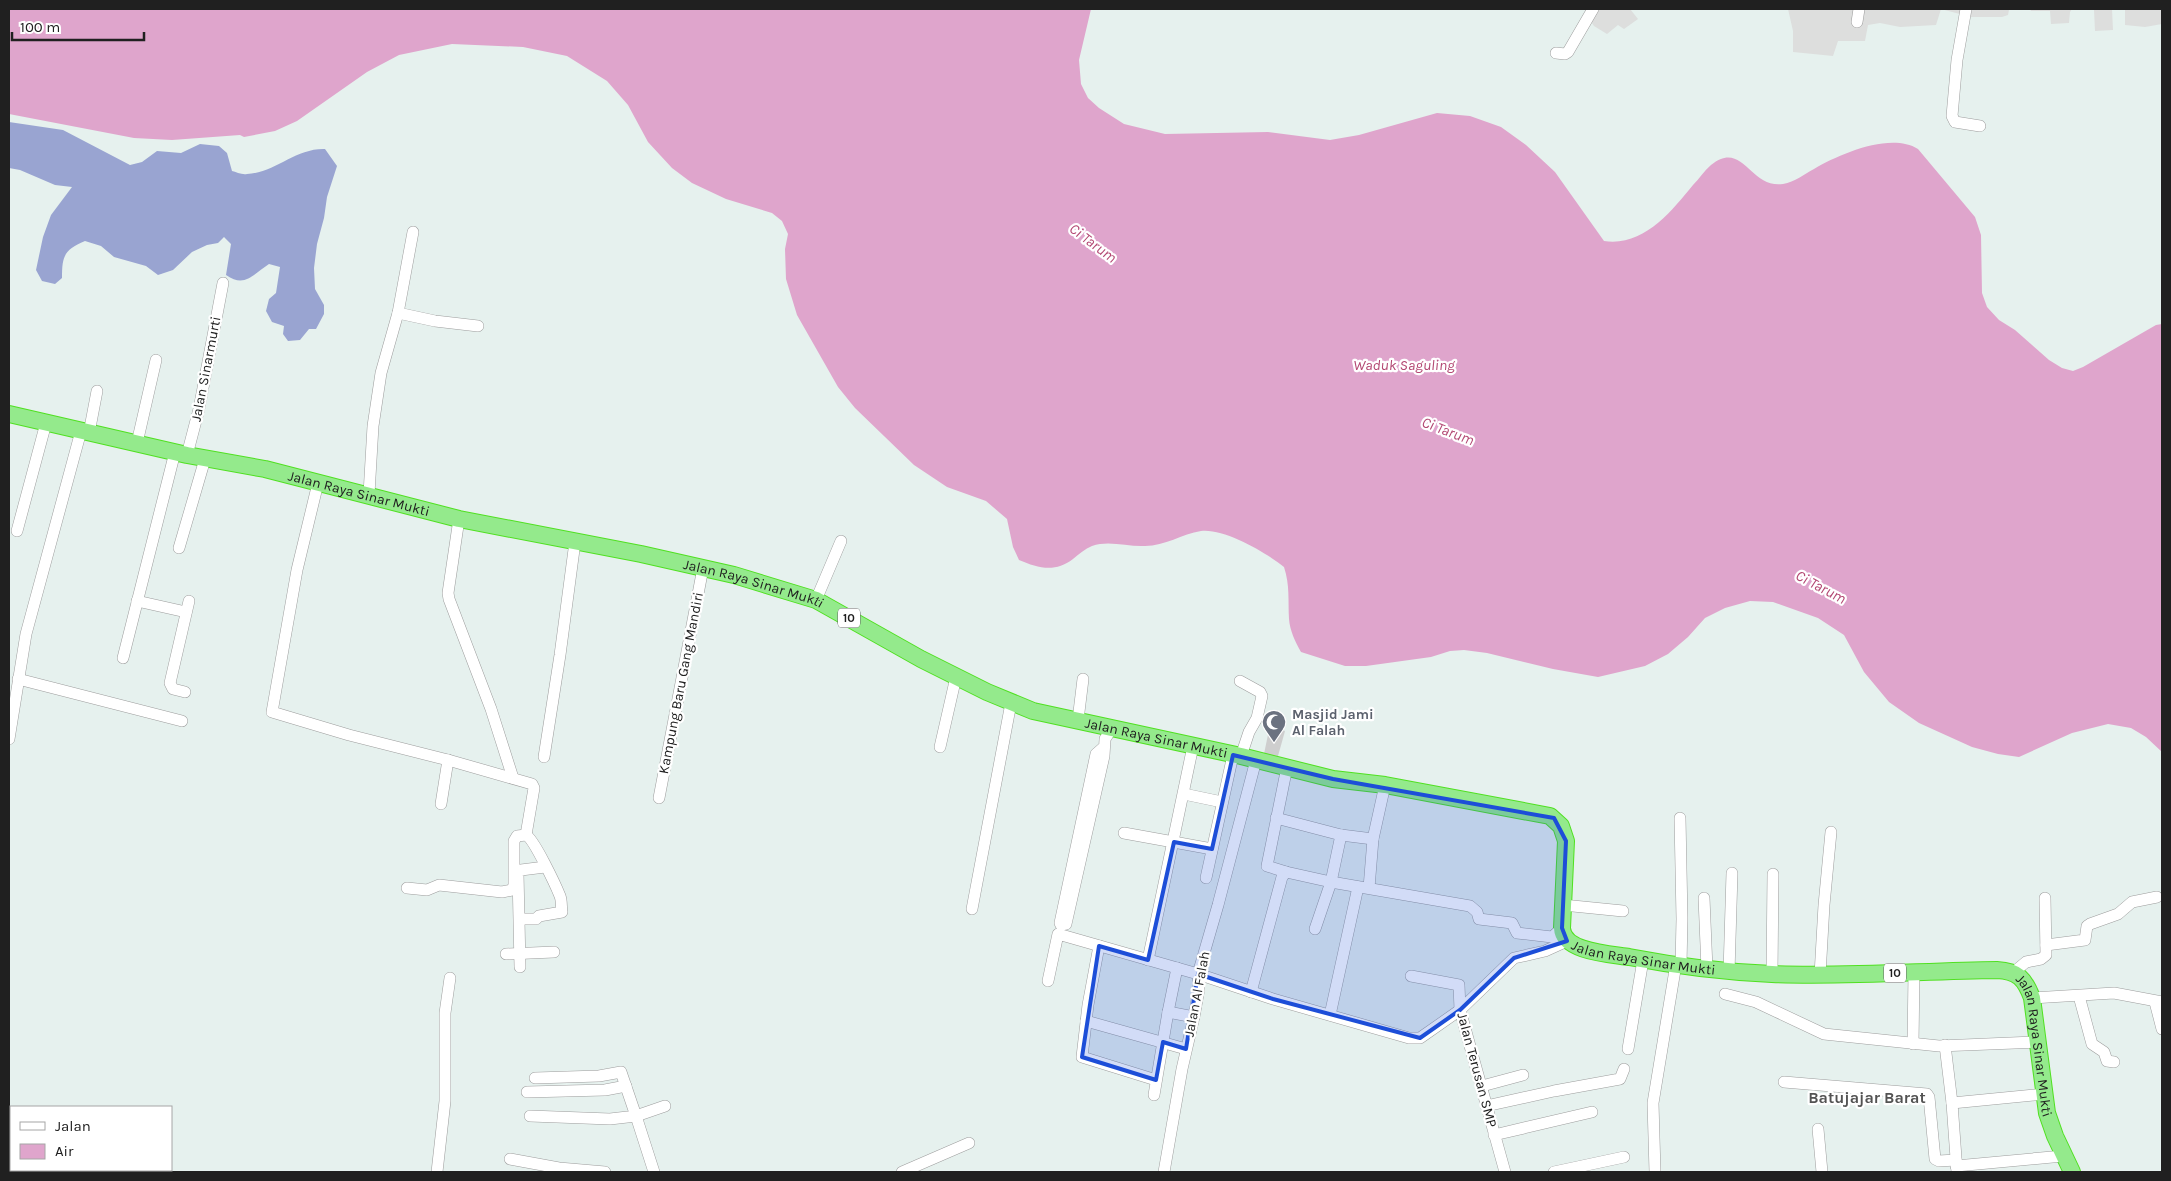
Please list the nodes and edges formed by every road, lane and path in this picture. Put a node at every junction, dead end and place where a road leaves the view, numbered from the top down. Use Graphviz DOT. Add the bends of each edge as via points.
graph roads {
  1 [pos="1593,9"];
  2 [pos="1859,9"];
  3 [pos="1966,9"];
  4 [pos="1857,22"];
  5 [pos="1556,53"];
  6 [pos="1980,126"];
  7 [pos="413,232"];
  8 [pos="223,283"];
  9 [pos="398,312"];
  10 [pos="478,326"];
  11 [pos="156,360"];
  12 [pos="97,391"];
  13 [pos="9,414"];
  14 [pos="46,423"];
  15 [pos="85,432"];
  16 [pos="137,443"];
  17 [pos="181,454"];
  18 [pos="205,459"];
  19 [pos="318,483"];
  20 [pos="369,494"];
  21 [pos="459,519"];
  22 [pos="17,531"];
  23 [pos="841,541"];
  24 [pos="576,542"];
  25 [pos="179,548"];
  26 [pos="703,568"];
  27 [pos="816,600"];
  28 [pos="137,601"];
  29 [pos="123,658"];
  30 [pos="956,677"];
  31 [pos="18,679"];
  32 [pos="1082,679"];
  33 [pos="1240,681"];
  34 [pos="185,692"];
  35 [pos="1011,703"];
  36 [pos="1078,720"];
  37 [pos="182,721"];
  38 [pos="1112,728"];
  39 [pos="9,739"];
  40 [pos="1193,746"];
  41 [pos="940,747"];
  42 [pos="544,757"];
  43 [pos="1243,757"];
  44 [pos="448,760"];
  45 [pos="1287,767"];
  46 [pos="513,778"];
  47 [pos="1385,785"];
  48 [pos="1184,794"];
  49 [pos="659,798"];
  50 [pos="1222,802"];
  51 [pos="441,804"];
  52 [pos="1276,818"];
  53 [pos="1680,818"];
  54 [pos="1831,832"];
  55 [pos="1124,833"];
  56 [pos="526,835"];
  57 [pos="1083,835"];
  58 [pos="1341,835"];
  59 [pos="1373,839"];
  60 [pos="1174,842"];
  61 [pos="1212,849"];
  62 [pos="545,867"];
  63 [pos="1286,872"];
  64 [pos="1732,873"];
  65 [pos="1773,874"];
  66 [pos="1206,878"];
  67 [pos="1331,882"];
  68 [pos="1364,887"];
  69 [pos="407,888"];
  70 [pos="2157,897"];
  71 [pos="1704,898"];
  72 [pos="2045,898"];
  73 [pos="1563,905"];
  74 [pos="972,909"];
  75 [pos="1623,911"];
  76 [pos="520,919"];
  77 [pos="1315,929"];
  78 [pos="1564,934"];
  79 [pos="2046,945"];
  80 [pos="1100,946"];
  81 [pos="554,952"];
  82 [pos="521,953"];
  83 [pos="506,954"];
  84 [pos="1148,960"];
  85 [pos="1643,960"];
  86 [pos="1678,964"];
  87 [pos="520,966"];
  88 [pos="1178,968"];
  89 [pos="1707,969"];
  90 [pos="1730,972"];
  91 [pos="2014,972"];
  92 [pos="1914,973"];
  93 [pos="1198,974"];
  94 [pos="1772,974"];
  95 [pos="1820,975"];
  96 [pos="1410,976"];
  97 [pos="450,978"];
  98 [pos="1048,981"];
  99 [pos="1252,992"];
  100 [pos="1725,994"];
  101 [pos="2078,996"];
  102 [pos="2032,998"];
  103 [pos="2159,1002"];
  104 [pos="1460,1010"];
  105 [pos="1168,1012"];
  106 [pos="1330,1015"];
  107 [pos="1194,1017"];
  108 [pos="1086,1021"];
  109 [pos="2162,1029"];
  110 [pos="1163,1042"];
  111 [pos="2037,1042"];
  112 [pos="1913,1044"];
  113 [pos="1945,1045"];
  114 [pos="1186,1049"];
  115 [pos="1628,1049"];
  116 [pos="2114,1062"];
  117 [pos="1624,1069"];
  118 [pos="1523,1076"];
  119 [pos="535,1078"];
  120 [pos="1156,1080"];
  121 [pos="1784,1082"];
  122 [pos="626,1086"];
  123 [pos="1482,1086"];
  124 [pos="527,1092"];
  125 [pos="2044,1094"];
  126 [pos="1154,1095"];
  127 [pos="1952,1103"];
  128 [pos="665,1106"];
  129 [pos="1486,1106"];
  130 [pos="1592,1112"];
  131 [pos="530,1116"];
  132 [pos="636,1116"];
  133 [pos="1818,1129"];
  134 [pos="1494,1135"];
  135 [pos="969,1144"];
  136 [pos="1933,1144"];
  137 [pos="1954,1144"];
  138 [pos="2063,1156"];
  139 [pos="1624,1157"];
  140 [pos="510,1159"];
  141 [pos="1956,1166"];
  142 [pos="437,1172"];
  143 [pos="605,1172"];
  144 [pos="654,1172"];
  145 [pos="902,1172"];
  146 [pos="1164,1172"];
  147 [pos="1503,1172"];
  148 [pos="1554,1172"];
  149 [pos="1655,1172"];
  150 [pos="1822,1172"];
  151 [pos="2072,1172"];
  1 -- 5 [label="street" via="1568,52"];
  2 -- 4 [label="street"];
  3 -- 6 [label="street" via="1952,116 1955,122"];
  7 -- 9 [label="street"];
  8 -- 17 [label="street, Jalan Sinarmurti" via="198,409"];
  9 -- 10 [label="street" via="428,320"];
  9 -- 20 [label="street" via="381,373 373,426"];
  11 -- 16 [label="street"];
  12 -- 15 [label="street"];
  13 -- 14 [label="highway, Jalan Raya Sinar Mukti / 10"];
  14 -- 15 [label="highway, Jalan Raya Sinar Mukti / 10"];
  14 -- 22 [label="street"];
  15 -- 16 [label="highway, Jalan Raya Sinar Mukti / 10"];
  15 -- 31 [label="street" via="37,589"];
  16 -- 17 [label="highway, Jalan Raya Sinar Mukti / 10"];
  17 -- 18 [label="highway, Jalan Raya Sinar Mukti / 10"];
  17 -- 28 [label="street, Jalan Sinarmurti"];
  18 -- 19 [label="highway, Jalan Raya Sinar Mukti / 10" via="265,469"];
  18 -- 25 [label="street"];
  19 -- 20 [label="highway, Jalan Raya Sinar Mukti / 10"];
  19 -- 44 [label="street" via="297,570 272,712"];
  20 -- 21 [label="highway, Jalan Raya Sinar Mukti / 10"];
  21 -- 24 [label="highway, Jalan Raya Sinar Mukti / 10"];
  21 -- 46 [label="street" via="449,599 491,709"];
  23 -- 27 [label="street"];
  24 -- 26 [label="highway, Jalan Raya Sinar Mukti / 10"];
  24 -- 42 [label="street"];
  26 -- 27 [label="highway, Jalan Raya Sinar Mukti / 10"];
  26 -- 49 [label="street, Kampung Baru Gang Mandiri"];
  27 -- 30 [label="highway, Jalan Raya Sinar Mukti / 10"];
  28 -- 29 [label="street, Jalan Sinarmurti"];
  28 -- 34 [label="street" via="188,607 170,683 173,689"];
  30 -- 35 [label="highway, Jalan Raya Sinar Mukti / 10"];
  30 -- 41 [label="street"];
  31 -- 37 [label="street"];
  31 -- 39 [label="street"];
  32 -- 36 [label="street"];
  33 -- 43 [label="street" via="1262,696 1257,718 1248,732"];
  35 -- 36 [label="highway, Jalan Raya Sinar Mukti / 10"];
  35 -- 74 [label="street"];
  36 -- 38 [label="highway, Jalan Raya Sinar Mukti / 10"];
  38 -- 40 [label="highway, Jalan Raya Sinar Mukti / 10"];
  38 -- 57 [label="street" via="1101,752"];
  40 -- 43 [label="highway, Jalan Raya Sinar Mukti / 10"];
  40 -- 48 [label="street"];
  43 -- 45 [label="highway, Jalan Raya Sinar Mukti / 10"];
  43 -- 50 [label="street"];
  43 -- 93 [label="street, Jalan Al Falah" via="1218,905"];
  44 -- 46 [label="street"];
  44 -- 51 [label="street"];
  45 -- 47 [label="highway, Jalan Raya Sinar Mukti / 10" via="1333,779"];
  45 -- 52 [label="street"];
  46 -- 56 [label="street" via="534,786"];
  47 -- 59 [label="street"];
  47 -- 73 [label="highway, Jalan Raya Sinar Mukti / 10" via="1554,818 1561,826 1566,841"];
  48 -- 50 [label="street"];
  48 -- 60 [label="street"];
  50 -- 61 [label="street"];
  52 -- 58 [label="street"];
  52 -- 63 [label="street" via="1267,866"];
  53 -- 86 [label="street" via="1682,936"];
  54 -- 95 [label="street"];
  55 -- 60 [label="street"];
  56 -- 62 [label="street" via="533,841"];
  56 -- 69 [label="street" via="517,836 514,841 512,890 502,892 439,885 427,890"];
  57 -- 57 [label="street" via="1066,924 1064,926 1060,923"];
  58 -- 59 [label="street"];
  58 -- 67 [label="street"];
  59 -- 68 [label="street"];
  60 -- 61 [label="street"];
  60 -- 84 [label="street"];
  61 -- 66 [label="street"];
  62 -- 76 [label="street" via="518,871"];
  62 -- 76 [label="street" via="561,899 562,912 536,919"];
  63 -- 67 [label="street"];
  63 -- 99 [label="street"];
  64 -- 90 [label="street"];
  65 -- 94 [label="street"];
  67 -- 68 [label="street"];
  67 -- 77 [label="street"];
  68 -- 78 [label="street" via="1470,906 1479,919 1512,923 1517,933"];
  68 -- 106 [label="street"];
  70 -- 79 [label="street" via="2132,902 2118,914 2090,924 2085,940"];
  71 -- 89 [label="street"];
  72 -- 79 [label="street"];
  73 -- 75 [label="street"];
  73 -- 78 [label="highway, Jalan Raya Sinar Mukti / 10"];
  76 -- 82 [label="street"];
  78 -- 85 [label="highway, Jalan Raya Sinar Mukti / 10" via="1572,945"];
  78 -- 104 [label="street" via="1545,951 1514,958"];
  79 -- 91 [label="street" via="2044,957 2026,962"];
  80 -- 84 [label="street"];
  80 -- 98 [label="street" via="1058,934"];
  80 -- 108 [label="street"];
  81 -- 82 [label="street"];
  82 -- 83 [label="street"];
  82 -- 87 [label="street"];
  84 -- 88 [label="street"];
  85 -- 86 [label="highway, Jalan Raya Sinar Mukti / 10"];
  85 -- 115 [label="street"];
  86 -- 89 [label="highway, Jalan Raya Sinar Mukti / 10"];
  86 -- 149 [label="street" via="1653,1103"];
  88 -- 93 [label="street"];
  88 -- 105 [label="street"];
  89 -- 90 [label="highway, Jalan Raya Sinar Mukti / 10"];
  90 -- 94 [label="highway, Jalan Raya Sinar Mukti / 10"];
  91 -- 92 [label="highway, Jalan Raya Sinar Mukti / 10"];
  91 -- 102 [label="highway, Jalan Raya Sinar Mukti" via="2025,982"];
  92 -- 95 [label="highway, Jalan Raya Sinar Mukti / 10"];
  92 -- 112 [label="street"];
  93 -- 99 [label="street"];
  93 -- 107 [label="street, Jalan Al Falah"];
  94 -- 95 [label="highway, Jalan Raya Sinar Mukti / 10"];
  96 -- 104 [label="street, Jalan Terusan SMP" via="1459,985"];
  97 -- 142 [label="street" via="445,1013 445,1101"];
  99 -- 106 [label="street"];
  100 -- 112 [label="street" via="1756,1002 1824,1034"];
  101 -- 102 [label="street"];
  101 -- 103 [label="street" via="2114,994"];
  101 -- 116 [label="street" via="2092,1044 2104,1052 2106,1060"];
  102 -- 111 [label="highway, Jalan Raya Sinar Mukti"];
  103 -- 109 [label="street"];
  104 -- 106 [label="street" via="1420,1038 1409,1038"];
  104 -- 123 [label="street, Jalan Terusan SMP"];
  105 -- 107 [label="street"];
  105 -- 110 [label="street"];
  107 -- 114 [label="street, Jalan Al Falah"];
  108 -- 110 [label="street"];
  108 -- 120 [label="street" via="1082,1057"];
  110 -- 114 [label="street"];
  110 -- 120 [label="street"];
  111 -- 113 [label="street"];
  111 -- 125 [label="highway, Jalan Raya Sinar Mukti"];
  112 -- 113 [label="street"];
  113 -- 127 [label="street"];
  114 -- 146 [label="street, Jalan Al Falah"];
  117 -- 129 [label="street" via="1620,1079"];
  118 -- 123 [label="street"];
  119 -- 122 [label="street" via="621,1072"];
  120 -- 126 [label="street"];
  121 -- 136 [label="street" via="1927,1094"];
  122 -- 124 [label="street" via="604,1090"];
  122 -- 132 [label="street"];
  123 -- 129 [label="street, Jalan Terusan SMP"];
  125 -- 127 [label="street"];
  125 -- 138 [label="highway, Jalan Raya Sinar Mukti"];
  127 -- 137 [label="street"];
  128 -- 132 [label="street"];
  129 -- 134 [label="street, Jalan Terusan SMP"];
  130 -- 134 [label="street"];
  131 -- 132 [label="street" via="610,1119"];
  132 -- 144 [label="street"];
  133 -- 150 [label="street"];
  134 -- 147 [label="street, Jalan Terusan SMP"];
  135 -- 145 [label="street"];
  136 -- 137 [label="street"];
  136 -- 141 [label="street" via="1936,1160"];
  137 -- 141 [label="street"];
  138 -- 141 [label="street"];
  138 -- 151 [label="highway, Jalan Raya Sinar Mukti"];
  139 -- 148 [label="street"];
  140 -- 143 [label="street"];
}
